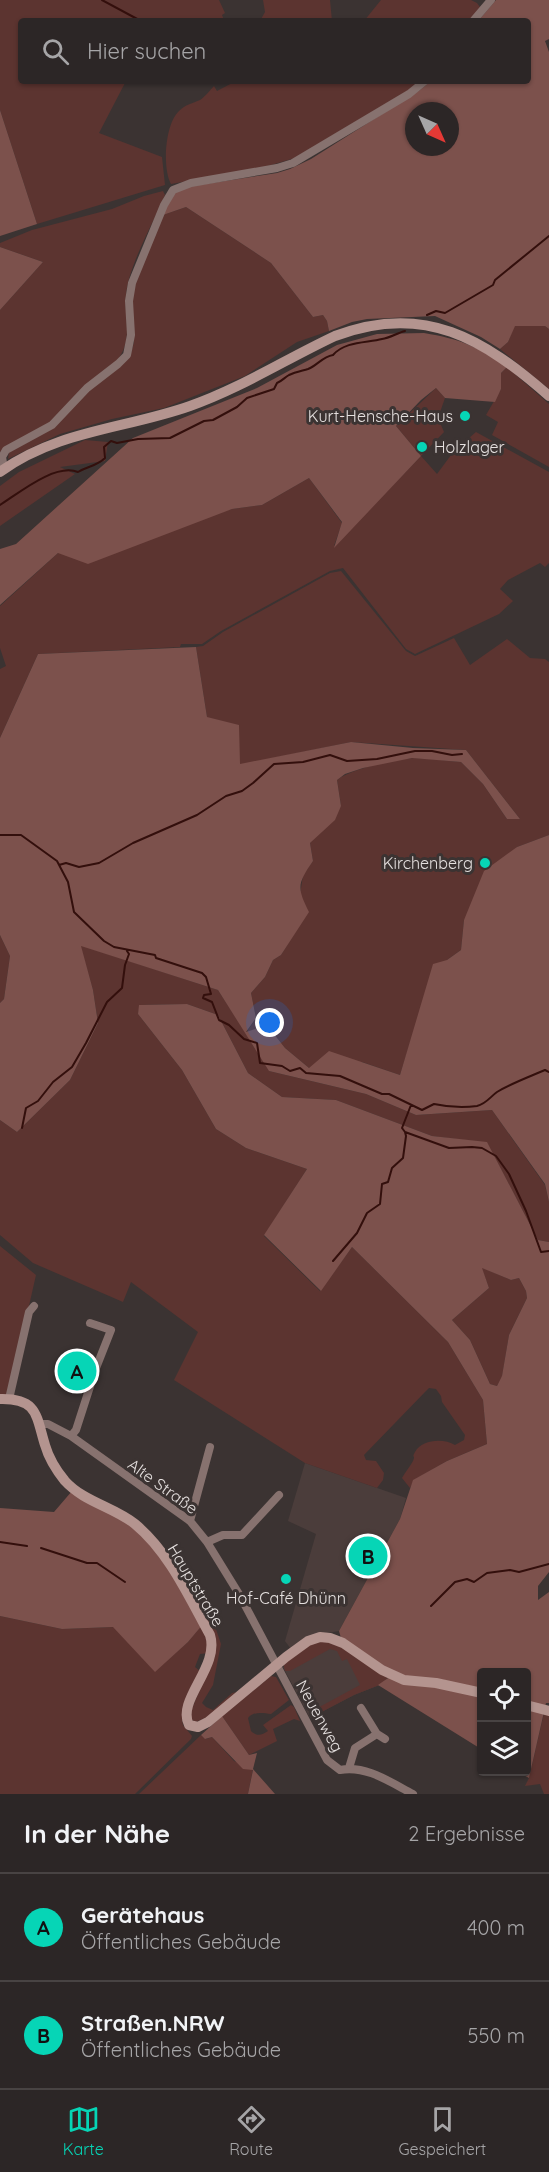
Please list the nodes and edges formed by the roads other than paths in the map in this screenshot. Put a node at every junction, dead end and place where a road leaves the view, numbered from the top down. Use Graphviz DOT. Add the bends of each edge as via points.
graph roads {
  1 [pos="491,0"];
  2 [pos="476,18"];
  3 [pos="421,84"];
  4 [pos="549,396"];
  5 [pos="2,470"];
  6 [pos="34,1306"];
  7 [pos="90,1323"];
  8 [pos="5,1399"];
  9 [pos="40,1424"];
  10 [pos="71,1436"];
  11 [pos="210,1447"];
  12 [pos="279,1495"];
  13 [pos="190,1521"];
  14 [pos="207,1542"];
  15 [pos="276,1664"];
  16 [pos="477,1692"];
  17 [pos="531,1706"];
  18 [pos="361,1708"];
  19 [pos="549,1711"];
  20 [pos="377,1734"];
  21 [pos="385,1739"];
  22 [pos="349,1768"];
  23 [pos="413,1794"];
  1 -- 2 [label="street"];
  3 -- 5 [label="street" via="293,163 172,190 132,283 127,355 87,388 52,425 6,450"];
  4 -- 5 [label="main road" via="501,356 470,338 429,327 382,325 335,336 203,401 63,440"];
  6 -- 8 [label="street"];
  7 -- 10 [label="street" via="111,1330"];
  8 -- 9 [label="main road, Hauptstraße" via="31,1407"];
  9 -- 10 [label="street, Alte Straße"];
  9 -- 15 [label="main road, Hauptstraße" via="57,1470 76,1491 127,1518 147,1536 173,1570 210,1635 211,1655 186,1712 189,1725 198,1727 208,1722"];
  10 -- 13 [label="street, Alte Straße"];
  11 -- 13 [label="street"];
  12 -- 14 [label="street" via="242,1535 223,1535"];
  13 -- 14 [label="street, Alte Straße"];
  14 -- 15 [label="street, Alte Straße"];
  15 -- 16 [label="main road, Hauptstraße" via="312,1639 330,1638 404,1680"];
  15 -- 22 [label="street, Neuenweg" via="327,1760 340,1770"];
  17 -- 19 [label="main road"];
  18 -- 20 [label="street"];
  20 -- 21 [label="street"];
  20 -- 22 [label="street, Neuenweg" via="355,1748"];
  22 -- 23 [label="street, Neuenweg" via="377,1775"];
}
